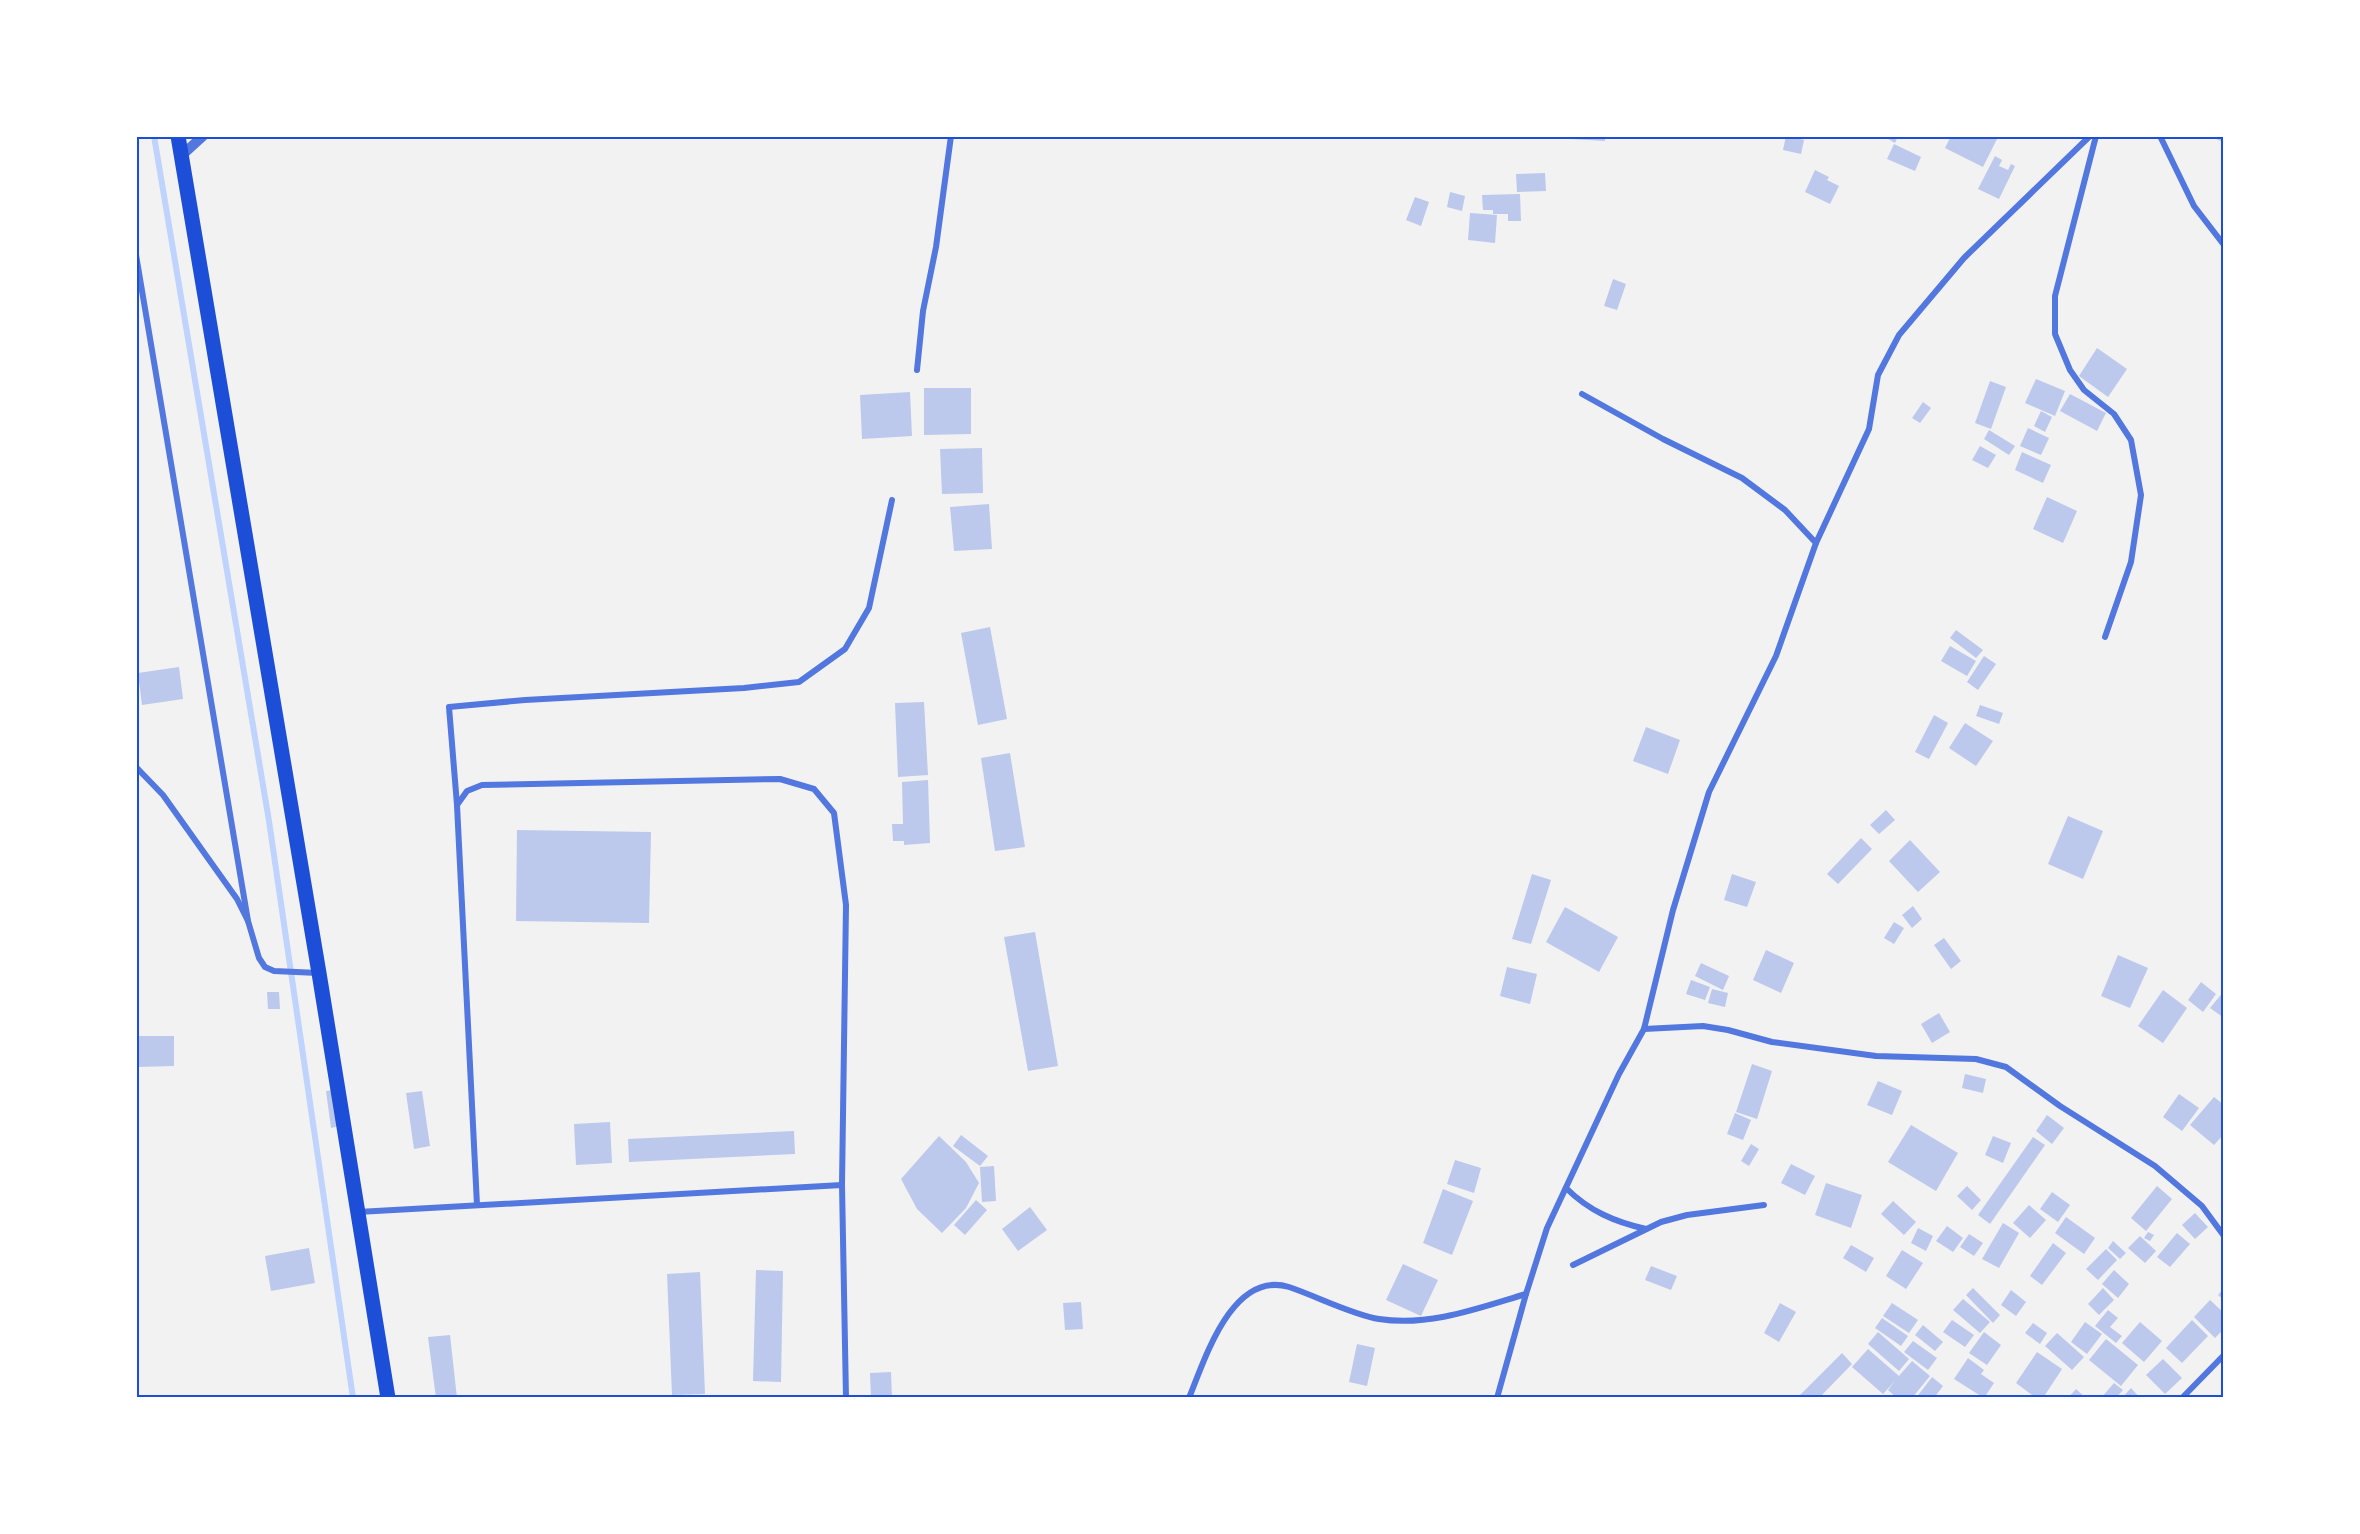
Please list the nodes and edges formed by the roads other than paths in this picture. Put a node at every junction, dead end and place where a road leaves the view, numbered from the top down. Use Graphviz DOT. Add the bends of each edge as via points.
graph roads {
  1 [pos="178,136"];
  2 [pos="203,136"];
  3 [pos="951,136"];
  4 [pos="2090,136"];
  5 [pos="2096,136"];
  6 [pos="2160,136"];
  7 [pos="181,156"];
  8 [pos="2223,245"];
  9 [pos="136,255"];
  10 [pos="917,370"];
  11 [pos="1582,394"];
  12 [pos="892,500"];
  13 [pos="1816,543"];
  14 [pos="2105,637"];
  15 [pos="136,767"];
  16 [pos="458,805"];
  17 [pos="248,921"];
  18 [pos="319,973"];
  19 [pos="1644,1029"];
  20 [pos="842,1185"];
  21 [pos="1566,1188"];
  22 [pos="477,1205"];
  23 [pos="1764,1205"];
  24 [pos="357,1212"];
  25 [pos="1647,1229"];
  26 [pos="2223,1236"];
  27 [pos="1573,1265"];
  28 [pos="1526,1294"];
  29 [pos="2223,1355"];
  30 [pos="388,1398"];
  31 [pos="846,1398"];
  32 [pos="1189,1398"];
  33 [pos="1497,1398"];
  34 [pos="2182,1398"];
  1 -- 7 [label="main road"];
  2 -- 7 [label="street"];
  3 -- 10 [label="street"];
  4 -- 13 [label="street" via="1964,258 1899,335 1878,375 1869,429"];
  5 -- 14 [label="street" via="2055,296 2055,334 2070,370 2084,390 2114,414 2131,440 2141,495 2131,562"];
  6 -- 8 [label="street" via="2194,206"];
  7 -- 18 [label="main road"];
  9 -- 17 [label="street"];
  11 -- 13 [label="street" via="1742,478 1785,510"];
  12 -- 16 [label="street" via="869,608 845,649 799,682 448,707"];
  13 -- 19 [label="street" via="1776,656 1708,792 1672,910"];
  15 -- 17 [label="street" via="163,795"];
  16 -- 20 [label="street" via="467,791 482,785 780,779 814,789 834,813 846,905"];
  16 -- 22 [label="street"];
  17 -- 18 [label="street" via="265,967"];
  18 -- 24 [label="main road"];
  19 -- 21 [label="street"];
  19 -- 26 [label="street" via="1703,1026 1783,1043 1876,1056 1976,1059 2006,1067 2155,1166 2202,1206"];
  20 -- 22 [label="street"];
  20 -- 31 [label="street"];
  21 -- 25 [label="street" via="1579,1202 1598,1213"];
  21 -- 28 [label="street" via="1547,1228"];
  22 -- 24 [label="street"];
  23 -- 25 [label="street" via="1687,1215"];
  24 -- 30 [label="main road"];
  25 -- 27 [label="street"];
  28 -- 32 [label="street" via="1414,1322 1378,1319 1286,1286 1265,1286 1243,1297 1219,1326"];
  28 -- 33 [label="street"];
  29 -- 34 [label="street"];
}
